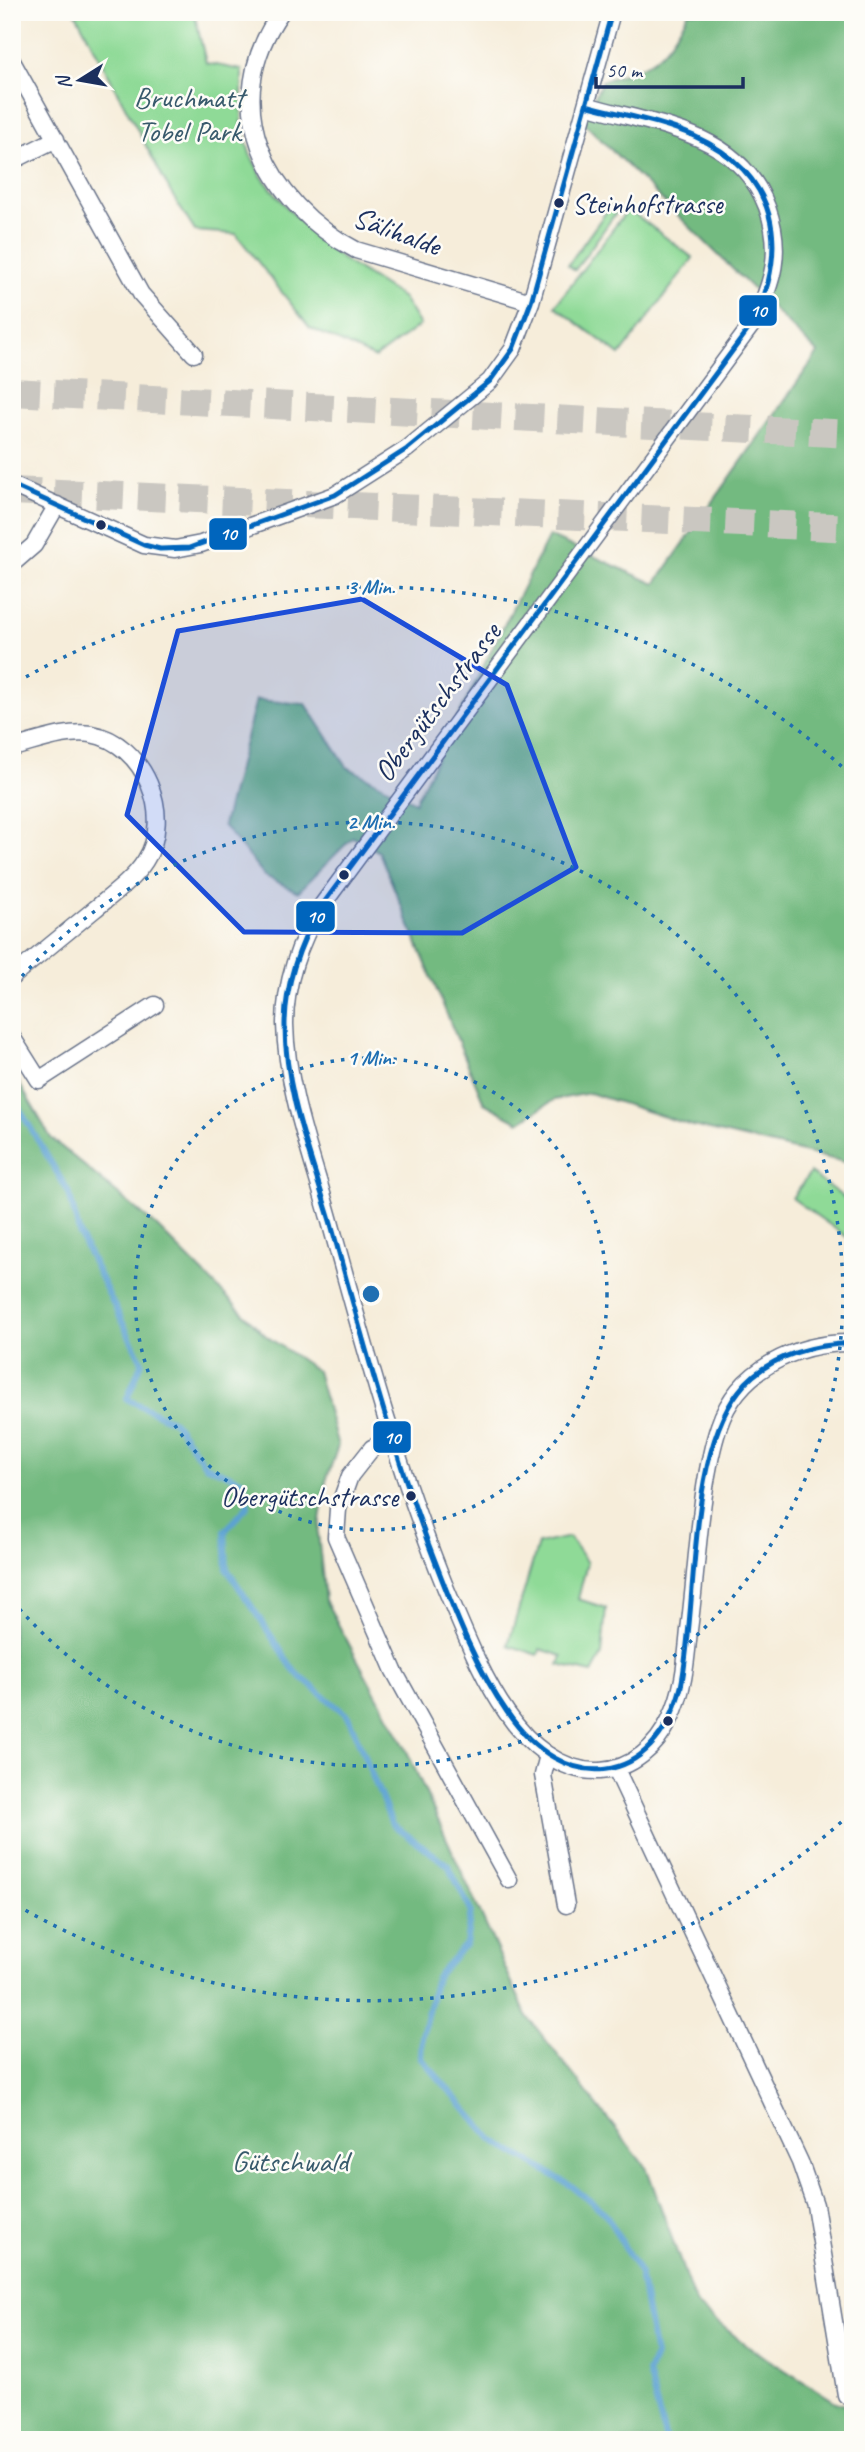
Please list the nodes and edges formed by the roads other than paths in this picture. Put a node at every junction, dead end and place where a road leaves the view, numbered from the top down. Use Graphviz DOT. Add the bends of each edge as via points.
graph roads {
  1 [pos="281,12"];
  2 [pos="612,12"];
  3 [pos="12,61"];
  4 [pos="586,105"];
  5 [pos="56,139"];
  6 [pos="12,161"];
  7 [pos="531,302"];
  8 [pos="194,354"];
  9 [pos="12,485"];
  10 [pos="57,505"];
  11 [pos="12,564"];
  12 [pos="12,748"];
  13 [pos="12,977"];
  14 [pos="155,1005"];
  15 [pos="12,1037"];
  16 [pos="853,1343"];
  17 [pos="392,1439"];
  18 [pos="548,1755"];
  19 [pos="616,1769"];
  20 [pos="509,1880"];
  21 [pos="566,1905"];
  22 [pos="846,2395"];
  1 -- 7 [label="street, Sälihalde" via="260,54 251,96 262,157 294,206 330,237 356,250"];
  2 -- 4 [label="street"];
  3 -- 5 [label="street"];
  4 -- 7 [label="street"];
  4 -- 17 [label="street, Obergütschstrasse" via="695,136 737,160 760,188 775,229 777,259 770,289 753,323 342,873 295,960 285,1027 291,1075"];
  5 -- 6 [label="street"];
  5 -- 8 [label="street" via="141,294"];
  7 -- 10 [label="street, bridge" via="513,349 490,381 407,449 335,495 189,548 144,545"];
  9 -- 10 [label="street"];
  10 -- 11 [label="street" via="34,545"];
  12 -- 13 [label="street" via="67,734 91,734 115,742 146,776 155,802 156,824 142,866"];
  14 -- 15 [label="street" via="39,1080"];
  16 -- 19 [label="street, Obergütschstrasse" via="803,1348 775,1359 736,1395 720,1424 706,1494 682,1686 670,1720 648,1751"];
  17 -- 18 [label="street, Obergütschstrasse" via="463,1630 507,1713"];
  17 -- 20 [label="street" via="372,1448 350,1476 338,1509 336,1537 394,1671"];
  18 -- 19 [label="street, Obergütschstrasse" via="581,1771"];
  18 -- 21 [label="street" via="543,1775"];
  19 -- 22 [label="street" via="800,2162 815,2205"];
}
